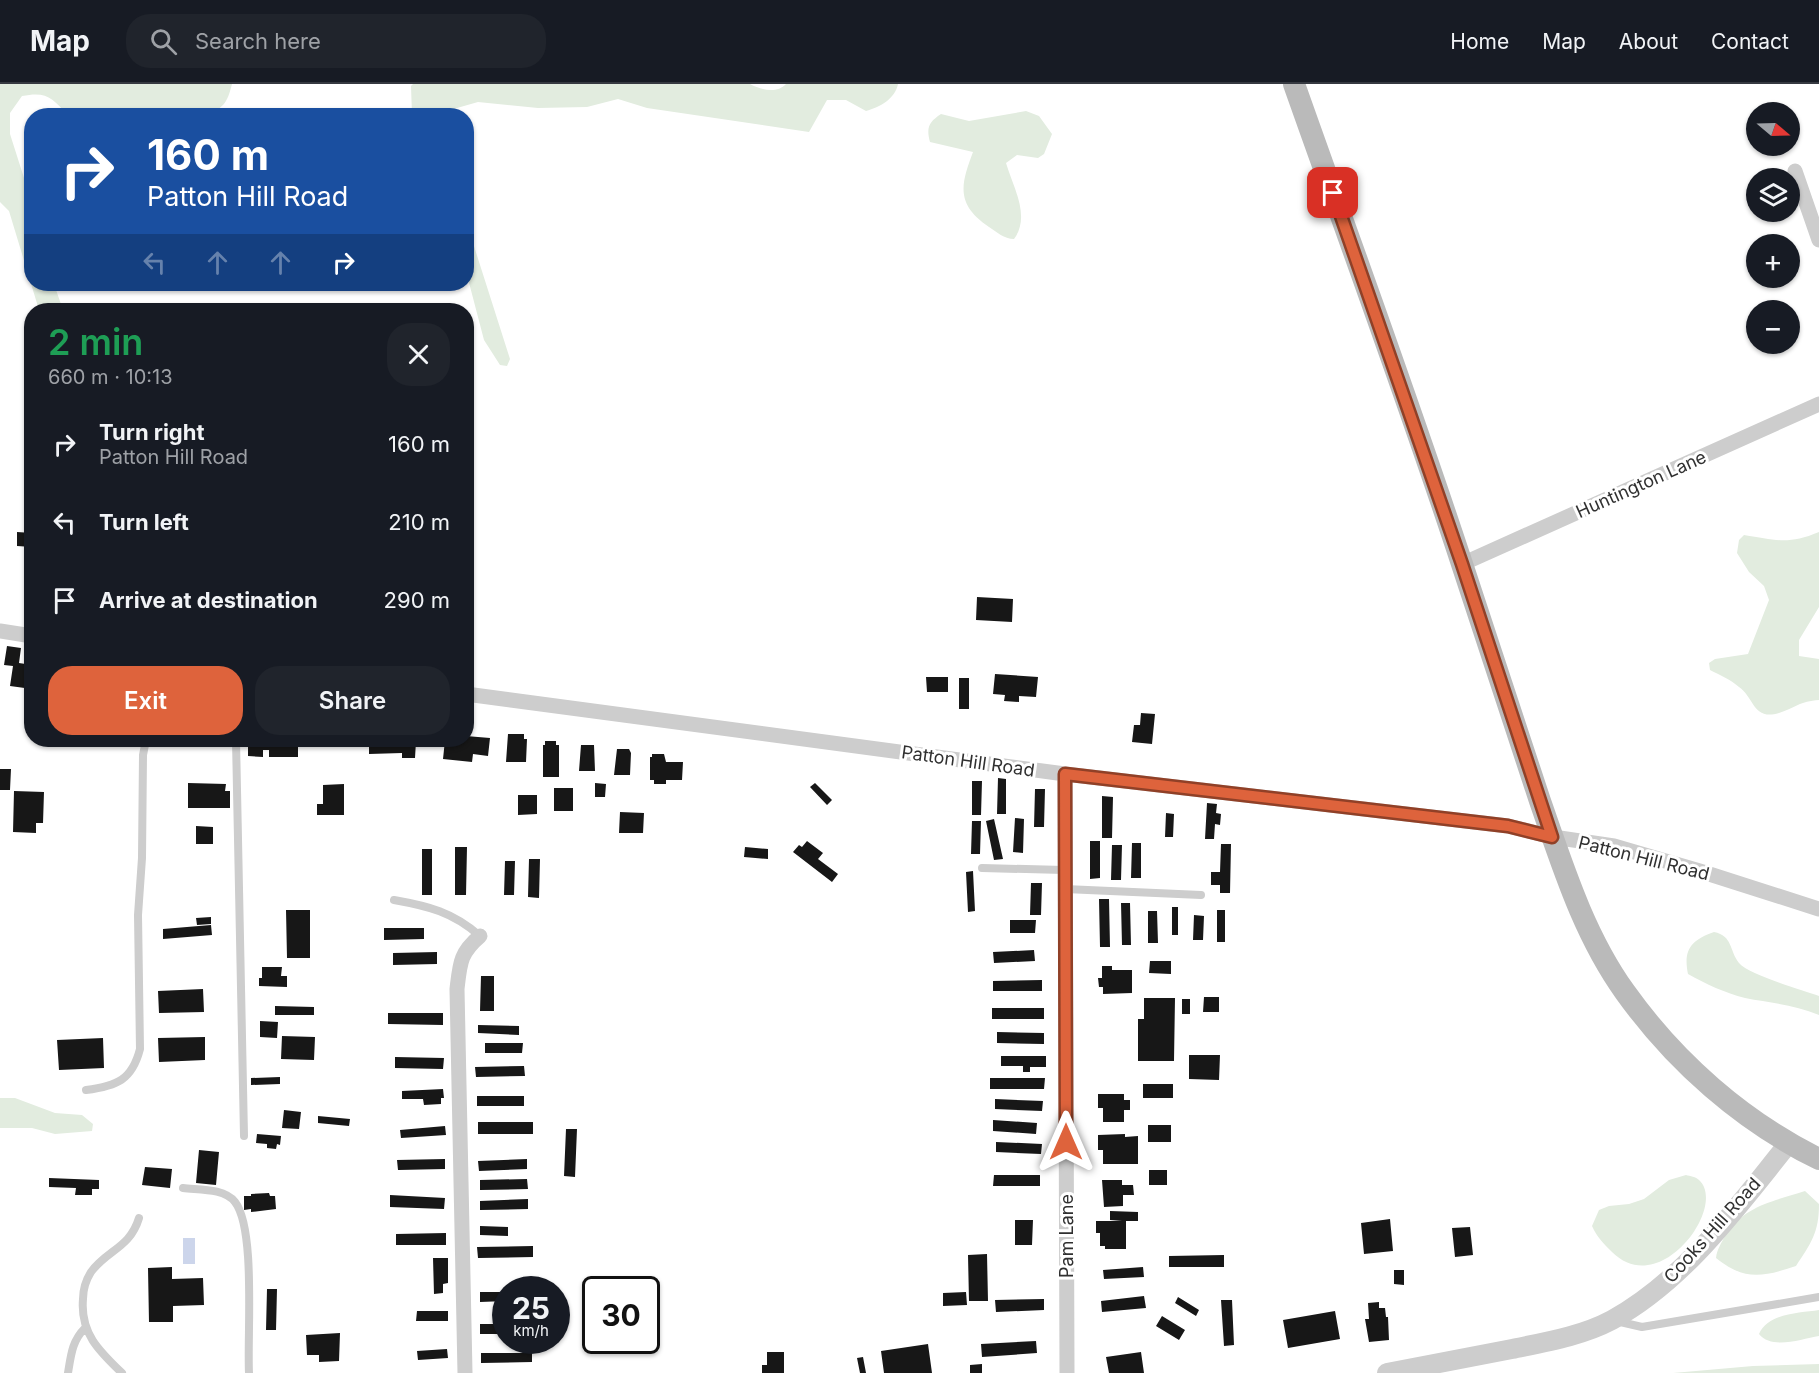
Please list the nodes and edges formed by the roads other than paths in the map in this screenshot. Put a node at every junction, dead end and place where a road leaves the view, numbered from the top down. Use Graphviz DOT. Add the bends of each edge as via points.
graph roads {
  1 [pos="1294,84"];
  2 [pos="1800,182"];
  3 [pos="1814,213"];
  4 [pos="1819,240"];
  5 [pos="1819,404"];
  6 [pos="1462,564"];
  7 [pos="0,631"];
  8 [pos="24,635"];
  9 [pos="474,695"];
  10 [pos="144,747"];
  11 [pos="236,747"];
  12 [pos="1065,774"];
  13 [pos="1552,837"];
  14 [pos="982,868"];
  15 [pos="1064,870"];
  16 [pos="1064,889"];
  17 [pos="1201,895"];
  18 [pos="394,900"];
  19 [pos="1819,909"];
  20 [pos="480,936"];
  21 [pos="86,1090"];
  22 [pos="244,1136"];
  23 [pos="1788,1144"];
  24 [pos="1819,1159"];
  25 [pos="183,1188"];
  26 [pos="139,1218"];
  27 [pos="1819,1297"];
  28 [pos="1612,1320"];
  29 [pos="85,1328"];
  30 [pos="68,1373"];
  31 [pos="122,1373"];
  32 [pos="249,1373"];
  33 [pos="465,1373"];
  34 [pos="1067,1373"];
  35 [pos="1387,1373"];
  1 -- 6 [label="main road"];
  2 -- 3 [label="street"];
  3 -- 4 [label="street"];
  5 -- 6 [label="street, Huntington Lane"];
  6 -- 13 [label="main road"];
  7 -- 8 [label="street"];
  9 -- 12 [label="street, Patton Hill Road"];
  10 -- 21 [label="lane" via="138,915 140,1049 136,1065 126,1077 110,1087"];
  11 -- 22 [label="lane"];
  12 -- 13 [label="street, Patton Hill Road" via="1508,826"];
  12 -- 15 [label="street, Pam Lane"];
  13 -- 19 [label="street, Patton Hill Road" via="1614,846"];
  13 -- 23 [label="main road" via="1567,883 1624,992 1700,1077"];
  14 -- 15 [label="lane"];
  15 -- 16 [label="street, Pam Lane"];
  16 -- 17 [label="lane"];
  16 -- 34 [label="street, Pam Lane"];
  18 -- 20 [label="lane" via="438,910 462,921"];
  20 -- 33 [label="street" via="466,948 457,989"];
  23 -- 24 [label="main road"];
  23 -- 28 [label="street, Cooks Hill Road" via="1672,1278"];
  25 -- 32 [label="lane" via="226,1195 240,1211 247,1251"];
  26 -- 29 [label="lane" via="135,1232 91,1272 84,1289"];
  27 -- 28 [label="lane" via="1642,1327"];
  28 -- 35 [label="street, Cooks Hill Road" via="1552,1341"];
  29 -- 30 [label="lane" via="72,1348"];
  29 -- 31 [label="lane" via="102,1354"];
}
